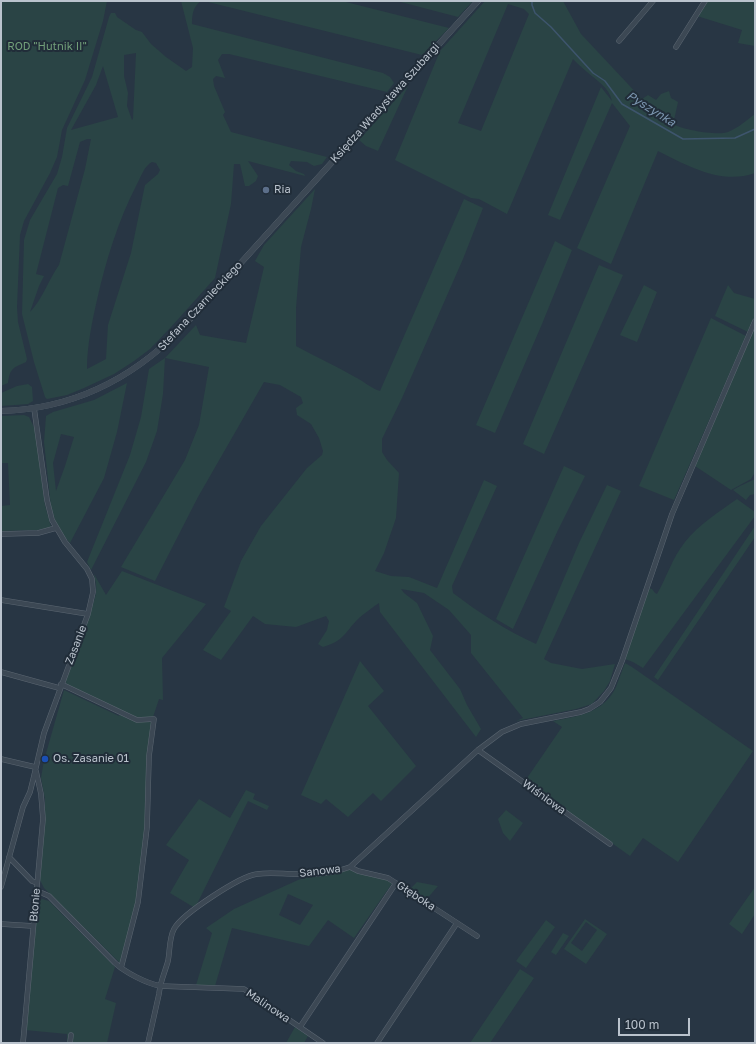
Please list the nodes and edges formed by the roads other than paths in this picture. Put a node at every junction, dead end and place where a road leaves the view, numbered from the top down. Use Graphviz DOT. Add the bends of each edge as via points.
graph roads {
  1 [pos="478,1"];
  2 [pos="653,1"];
  3 [pos="705,1"];
  4 [pos="619,41"];
  5 [pos="676,47"];
  6 [pos="293,205"];
  7 [pos="755,321"];
  8 [pos="34,408"];
  9 [pos="1,411"];
  10 [pos="56,528"];
  11 [pos="1,534"];
  12 [pos="1,600"];
  13 [pos="88,614"];
  14 [pos="1,672"];
  15 [pos="60,686"];
  16 [pos="478,750"];
  17 [pos="1,759"];
  18 [pos="35,767"];
  19 [pos="610,844"];
  20 [pos="9,857"];
  21 [pos="350,867"];
  22 [pos="37,883"];
  23 [pos="396,883"];
  24 [pos="1,887"];
  25 [pos="36,892"];
  26 [pos="457,923"];
  27 [pos="1,924"];
  28 [pos="33,926"];
  29 [pos="478,936"];
  30 [pos="121,968"];
  31 [pos="160,986"];
  32 [pos="300,1027"];
  33 [pos="71,1035"];
  34 [pos="23,1043"];
  35 [pos="70,1043"];
  36 [pos="148,1043"];
  37 [pos="323,1043"];
  38 [pos="377,1043"];
  1 -- 6 [label="street, Księdza Władysława Szubargi"];
  2 -- 4 [label="street"];
  3 -- 5 [label="street"];
  6 -- 8 [label="street, Stefana Czarnieckiego" via="181,329 151,358 129,373 92,392 72,400"];
  7 -- 16 [label="street, Sanowa" via="673,512 615,681 606,696 595,706 581,712 526,722 510,728"];
  8 -- 9 [label="street, Stefana Czarnieckiego"];
  8 -- 10 [label="street, Zasanie" via="47,500"];
  10 -- 11 [label="street" via="38,533"];
  10 -- 13 [label="street, Zasanie" via="90,574 93,592"];
  12 -- 13 [label="street"];
  13 -- 15 [label="street, Zasanie"];
  14 -- 15 [label="street"];
  15 -- 18 [label="street, Zasanie"];
  15 -- 30 [label="street" via="137,720 154,719 149,756 147,827 138,902"];
  16 -- 19 [label="street, Wiśniowa"];
  16 -- 21 [label="street, Sanowa"];
  17 -- 18 [label="street"];
  18 -- 20 [label="street, Zasanie"];
  18 -- 22 [label="street, Błonie" via="43,813"];
  20 -- 22 [label="street"];
  20 -- 24 [label="street, Zasanie"];
  21 -- 23 [label="street, Głęboka" via="388,878"];
  21 -- 31 [label="street, Sanowa" via="297,875 257,873 239,880 194,909 178,923 172,935"];
  22 -- 25 [label="street, Błonie"];
  23 -- 26 [label="street, Głęboka"];
  23 -- 32 [label="street"];
  25 -- 28 [label="street, Błonie"];
  25 -- 30 [label="street" via="49,896"];
  26 -- 29 [label="street, Głęboka"];
  26 -- 38 [label="street"];
  27 -- 28 [label="street"];
  28 -- 34 [label="street, Błonie"];
  30 -- 31 [label="street"];
  31 -- 32 [label="street, Malinowa" via="244,988"];
  31 -- 36 [label="street, Sanowa"];
  32 -- 37 [label="street, Malinowa"];
  33 -- 35 [label="street"];
}
